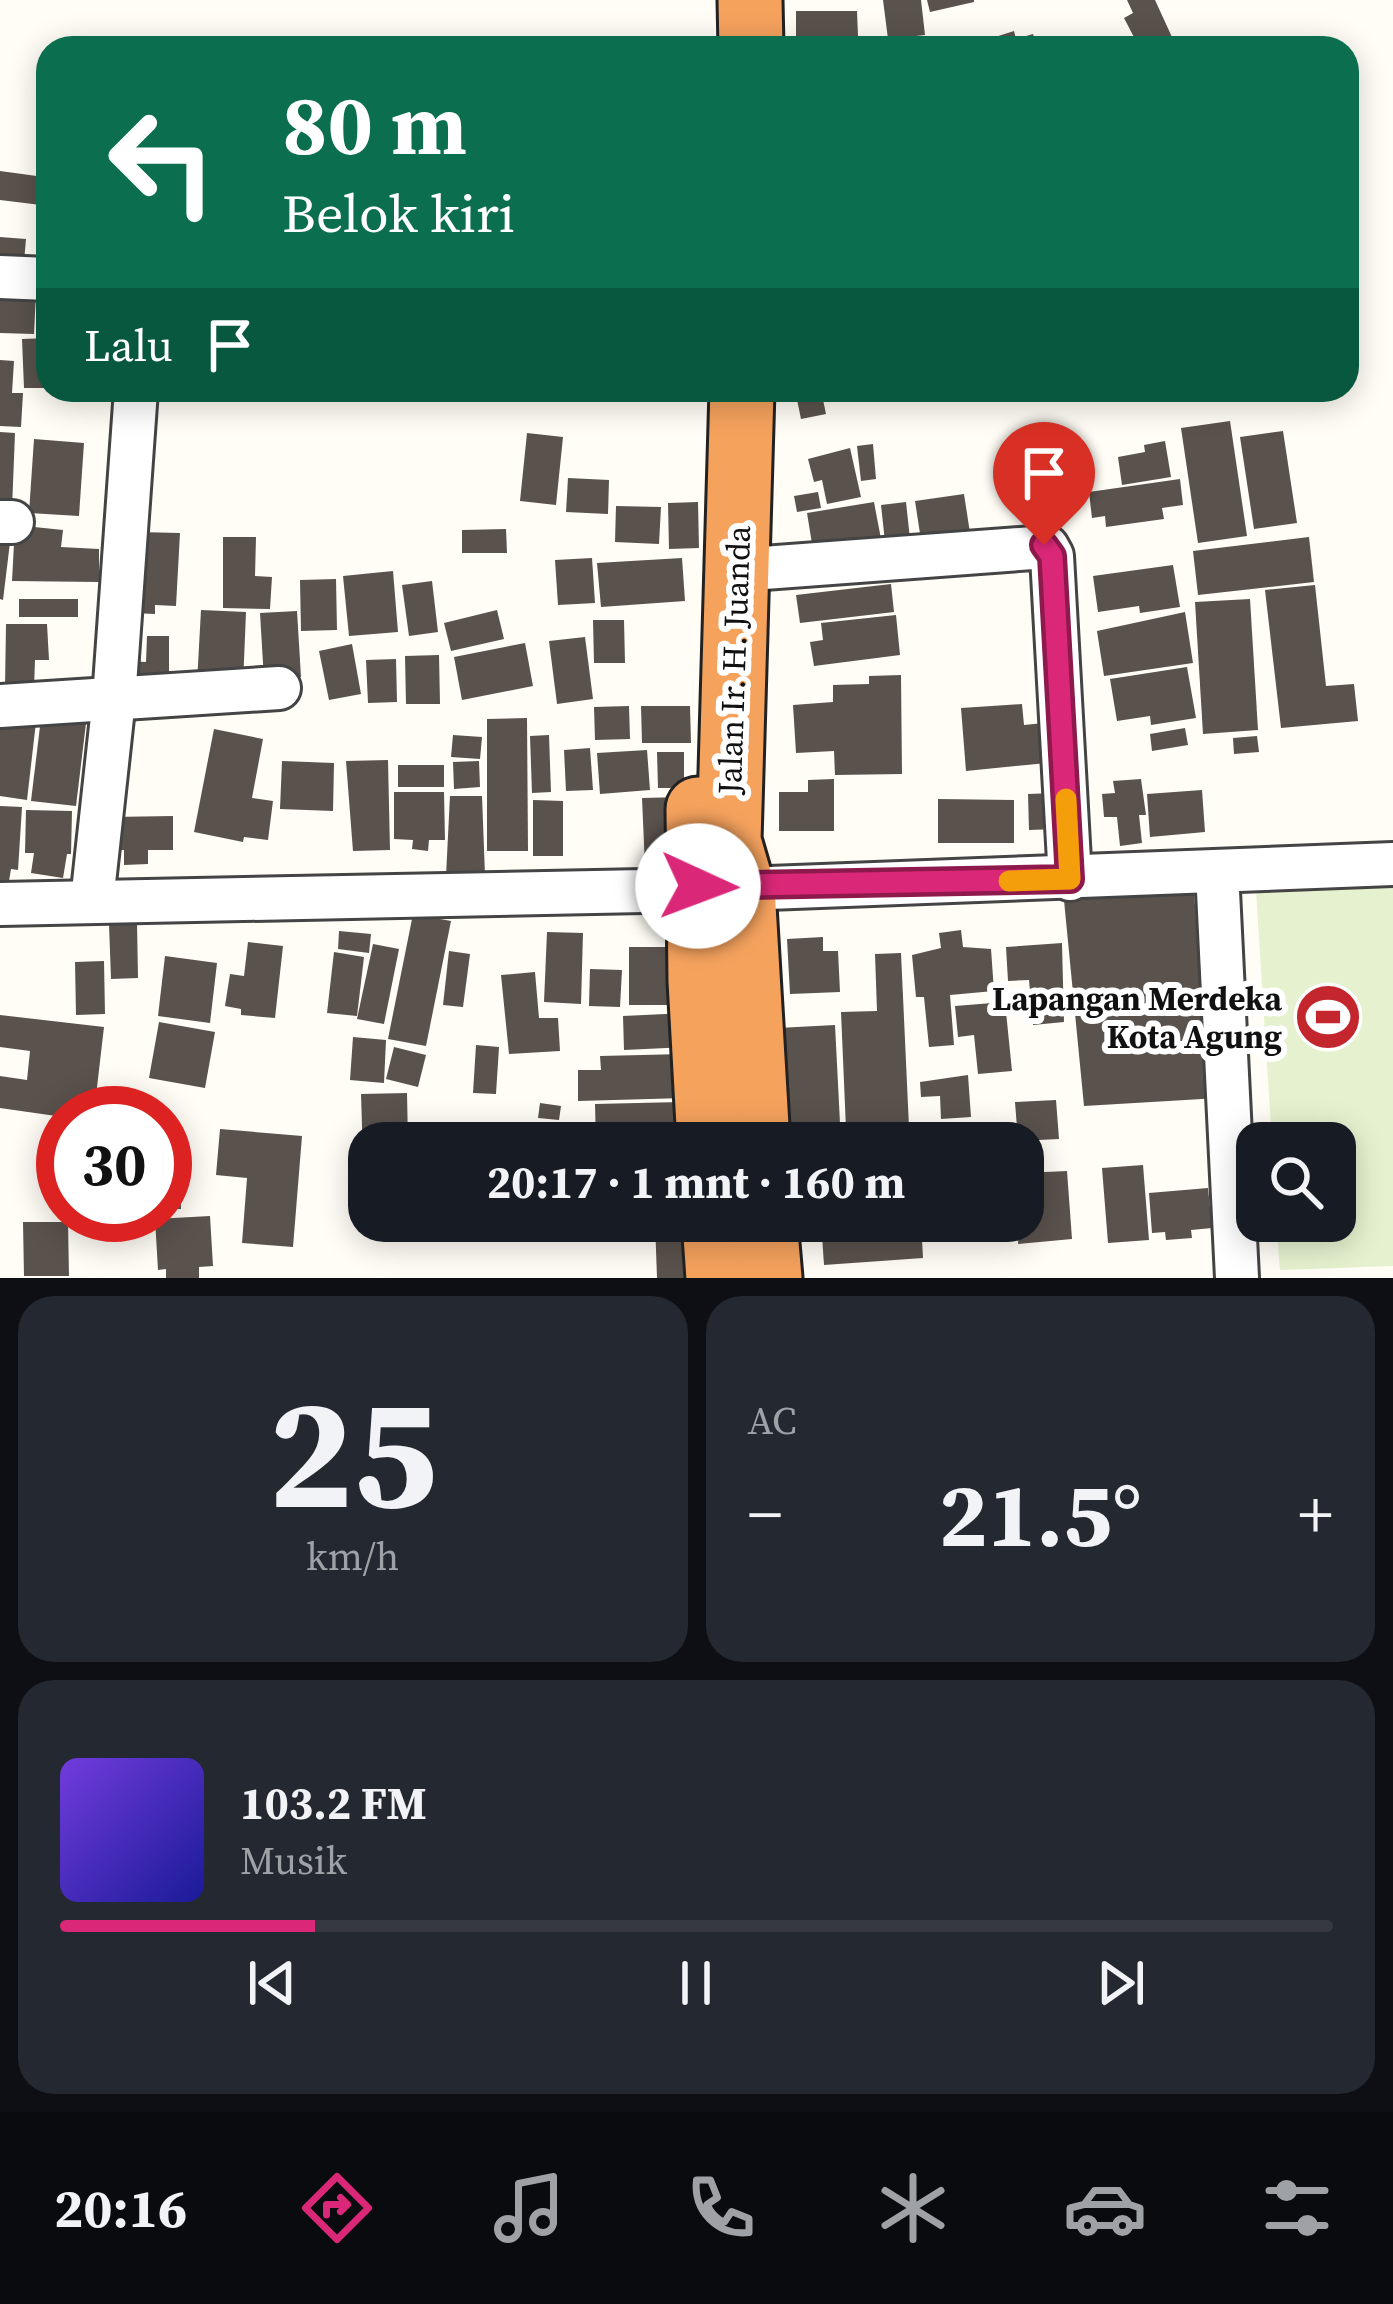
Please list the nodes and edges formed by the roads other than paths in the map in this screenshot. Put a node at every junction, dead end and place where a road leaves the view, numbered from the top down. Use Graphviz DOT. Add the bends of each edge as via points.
graph roads {
  1 [pos="722,0"];
  2 [pos="750,0"];
  3 [pos="721,36"];
  4 [pos="751,36"];
  5 [pos="0,277"];
  6 [pos="36,278"];
  7 [pos="135,402"];
  8 [pos="710,402"];
  9 [pos="742,402"];
  10 [pos="737,569"];
  11 [pos="279,688"];
  12 [pos="114,699"];
  13 [pos="0,706"];
  14 [pos="1393,864"];
  15 [pos="1217,871"];
  16 [pos="1070,879"];
  17 [pos="721,888"];
  18 [pos="92,901"];
  19 [pos="0,904"];
  20 [pos="710,1122"];
  21 [pos="755,1122"];
  22 [pos="715,1242"];
  23 [pos="767,1242"];
  24 [pos="718,1278"];
  25 [pos="770,1278"];
  26 [pos="1237,1278"];
  1 -- 3 [label="highway"];
  2 -- 4 [label="highway"];
  5 -- 6 [label="street"];
  7 -- 12 [label="street"];
  8 -- 17 [label="highway, Jalan Ir. H. Juanda" via="700,662"];
  9 -- 10 [label="highway, Jalan Ir. H. Juanda"];
  10 -- 16 [label="street" via="1047,547"];
  10 -- 17 [label="highway, Jalan Ir. H. Juanda"];
  11 -- 12 [label="street"];
  12 -- 13 [label="street"];
  12 -- 18 [label="street"];
  14 -- 15 [label="street"];
  15 -- 16 [label="street"];
  15 -- 26 [label="street"];
  16 -- 17 [label="street"];
  17 -- 18 [label="street"];
  17 -- 20 [label="highway, Jalan Ir. H. Juanda"];
  17 -- 21 [label="highway, Jalan Ir. H. Juanda"];
  18 -- 19 [label="street"];
  22 -- 24 [label="highway"];
  23 -- 25 [label="highway"];
}
